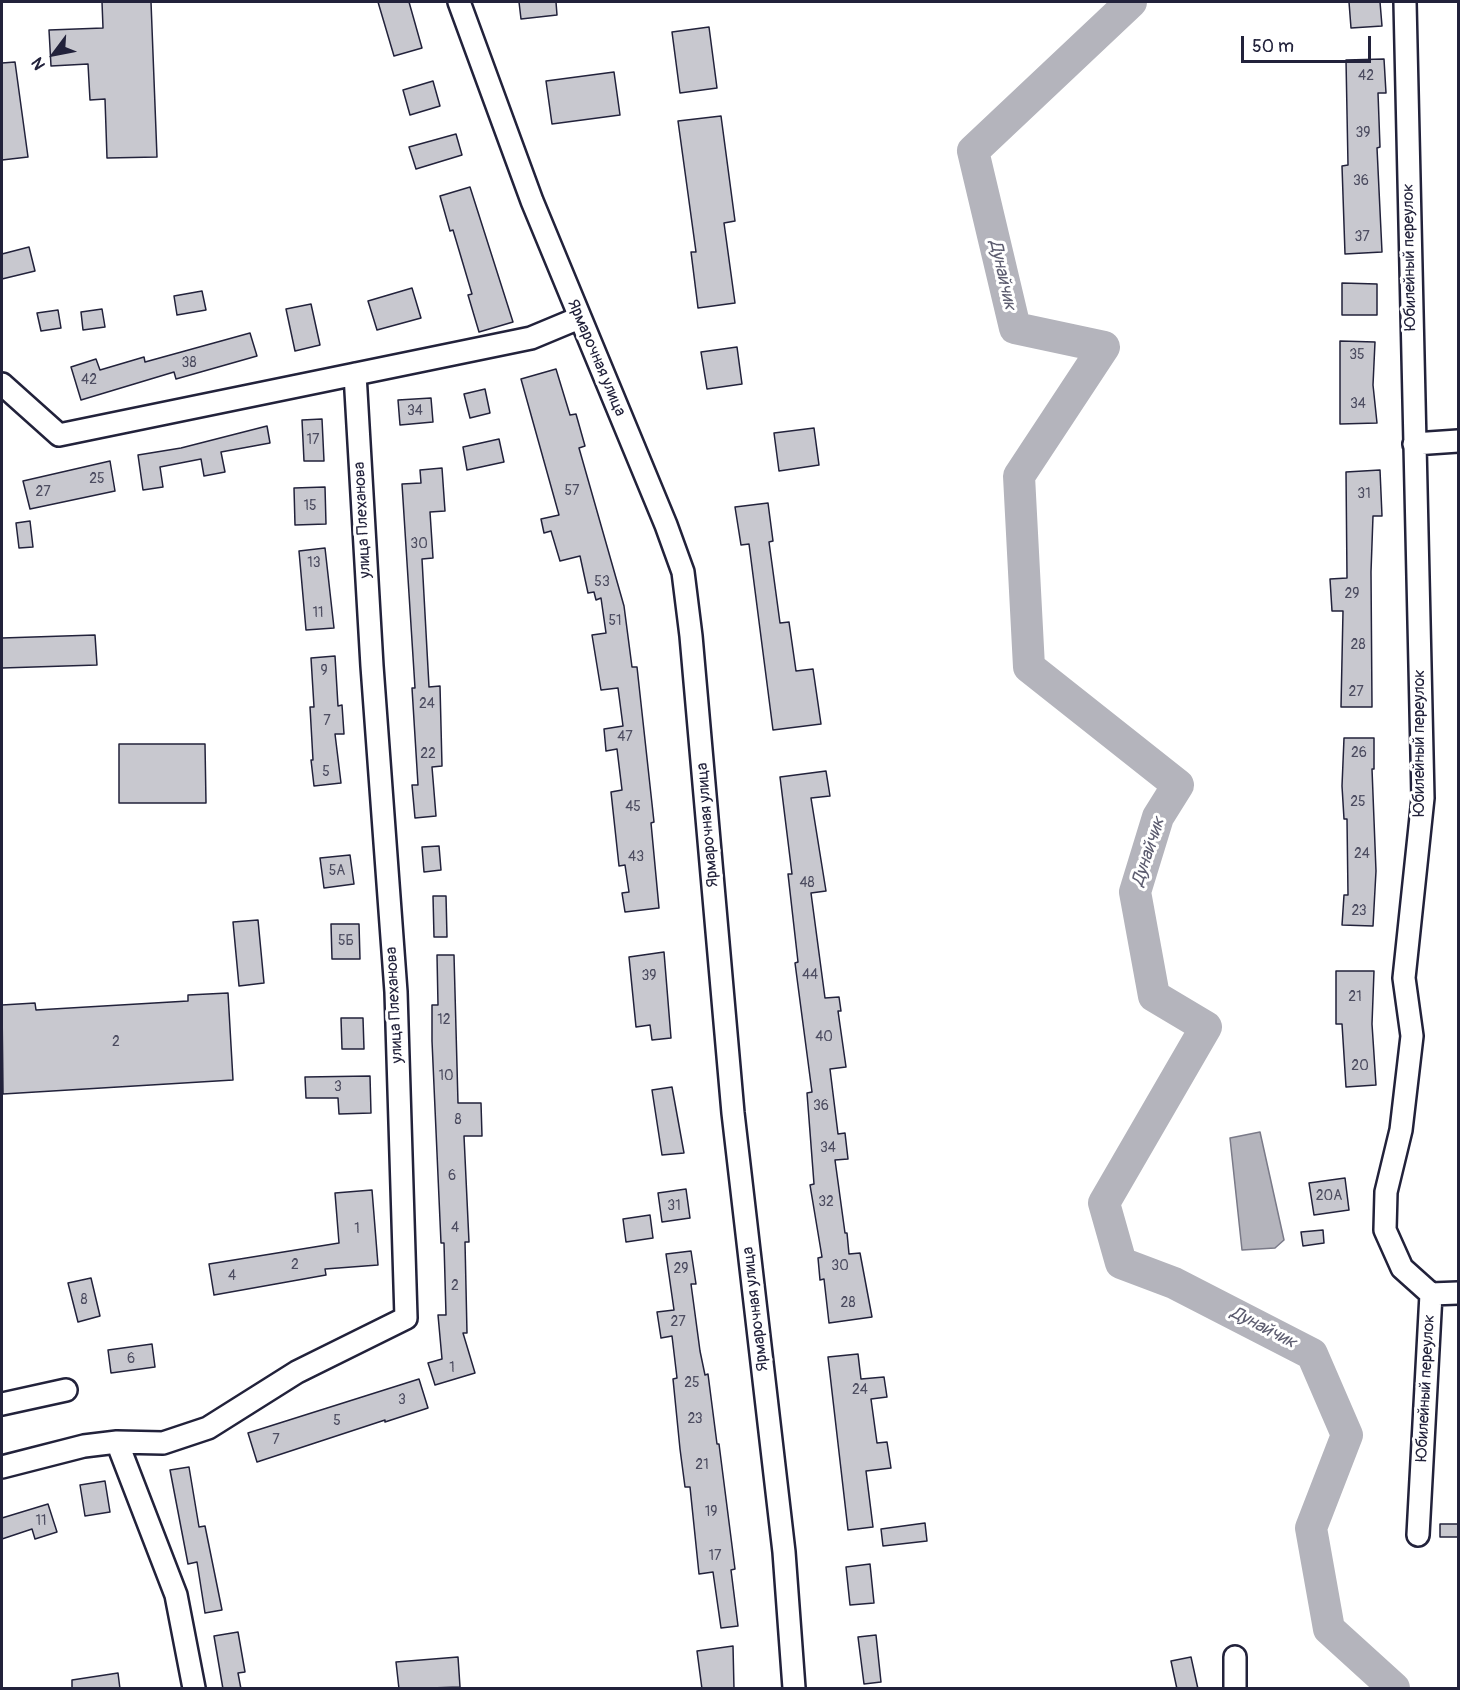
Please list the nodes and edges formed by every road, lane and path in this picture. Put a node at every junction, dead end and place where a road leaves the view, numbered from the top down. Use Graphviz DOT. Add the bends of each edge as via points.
graph roads {
  1 [pos="459,2"];
  2 [pos="1405,2"];
  3 [pos="579,318"];
  4 [pos="355,374"];
  5 [pos="2,384"];
  6 [pos="1458,441"];
  7 [pos="1414,444"];
  8 [pos="1458,1293"];
  9 [pos="1431,1294"];
  10 [pos="66,1390"];
  11 [pos="2,1404"];
  12 [pos="117,1442"];
  13 [pos="2,1467"];
  14 [pos="1418,1535"];
  15 [pos="1235,1657"];
  16 [pos="194,1689"];
  17 [pos="794,1689"];
  18 [pos="1235,1689"];
  1 -- 3 [label="street, Ярмарочная улица"];
  2 -- 7 [label="street, Юбилейный переулок"];
  3 -- 4 [label="street" via="531,338"];
  3 -- 17 [label="street, Ярмарочная улица" via="683,572 734,1113 784,1552"];
  4 -- 5 [label="street" via="59,435"];
  4 -- 12 [label="street, улица Плеханова" via="396,992 406,1318 297,1372 208,1428 163,1443"];
  6 -- 7 [label="street"];
  7 -- 9 [label="street, Юбилейный переулок" via="1423,798 1404,978 1412,1036 1401,1130 1386,1192 1385,1230 1402,1268"];
  8 -- 9 [label="street"];
  9 -- 14 [label="street, Юбилейный переулок"];
  10 -- 11 [label="street"];
  12 -- 13 [label="street" via="84,1446"];
  12 -- 16 [label="street" via="176,1595"];
  15 -- 18 [label="street"];
}
